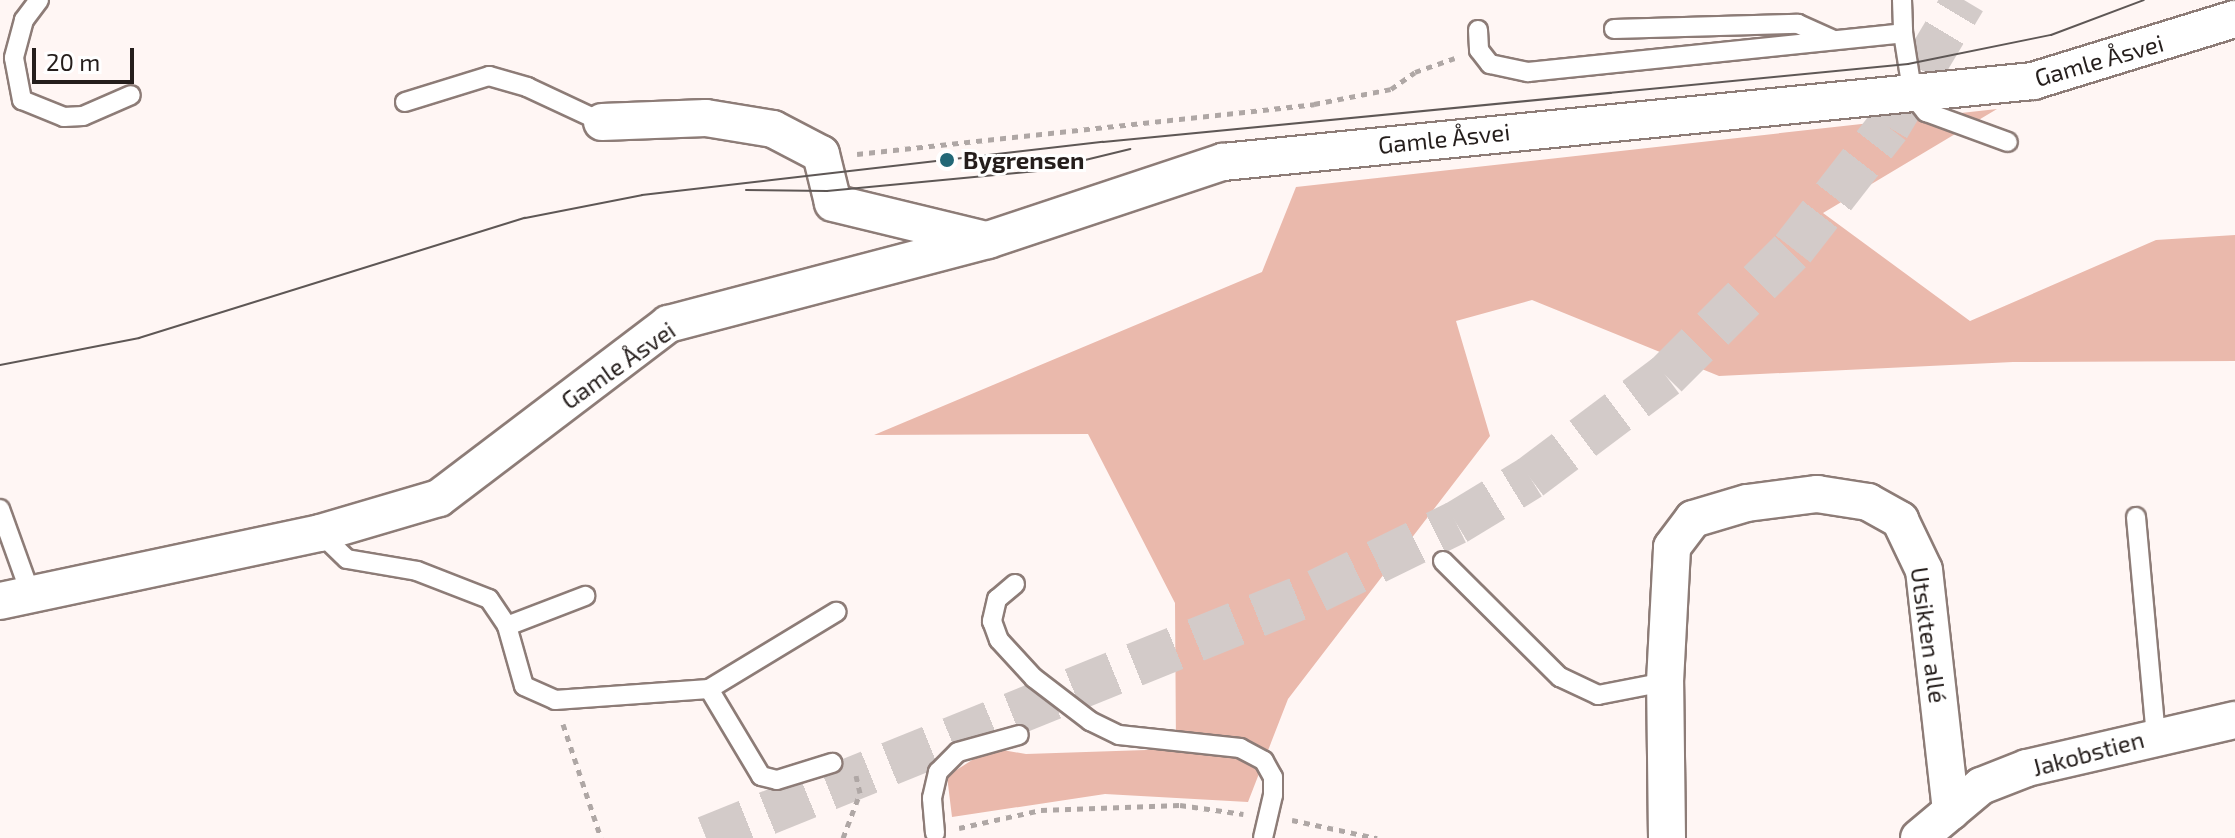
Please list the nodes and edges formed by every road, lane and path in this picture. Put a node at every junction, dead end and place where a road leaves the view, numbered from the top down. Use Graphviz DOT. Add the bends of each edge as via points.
graph roads {
  1 [pos="39,0"];
  2 [pos="1902,0"];
  3 [pos="2235,19"];
  4 [pos="1614,29"];
  5 [pos="1478,30"];
  6 [pos="1903,33"];
  7 [pos="1831,39"];
  8 [pos="1479,50"];
  9 [pos="131,95"];
  10 [pos="1913,96"];
  11 [pos="405,102"];
  12 [pos="602,122"];
  13 [pos="2008,142"];
  14 [pos="854,154"];
  15 [pos="988,240"];
  16 [pos="0,509"];
  17 [pos="2136,517"];
  18 [pos="320,533"];
  19 [pos="1443,561"];
  20 [pos="1015,584"];
  21 [pos="585,596"];
  22 [pos="15,598"];
  23 [pos="836,612"];
  24 [pos="507,626"];
  25 [pos="1665,682"];
  26 [pos="709,689"];
  27 [pos="555,700"];
  28 [pos="2235,720"];
  29 [pos="1019,735"];
  30 [pos="2156,735"];
  31 [pos="832,763"];
  32 [pos="1951,811"];
  33 [pos="1270,817"];
  34 [pos="935,833"];
  35 [pos="601,838"];
  36 [pos="843,838"];
  37 [pos="1263,838"];
  38 [pos="1377,838"];
  39 [pos="1667,838"];
  40 [pos="1919,838"];
  1 -- 9 [label="lane" via="24,20 14,58 22,100 64,117 83,116"];
  2 -- 6 [label="lane"];
  3 -- 10 [label="street, Gamle Åsvei" via="2033,81"];
  4 -- 7 [label="lane" via="1798,24"];
  5 -- 8 [label="lane"];
  6 -- 7 [label="lane"];
  6 -- 10 [label="lane"];
  7 -- 8 [label="lane" via="1528,72 1490,64"];
  8 -- 14 [label="path" via="1415,72 1391,89 1314,104"];
  10 -- 13 [label="lane" via="1926,112"];
  10 -- 15 [label="street, Gamle Åsvei" via="1702,110 1223,162"];
  11 -- 12 [label="lane" via="489,76 527,87"];
  12 -- 15 [label="street" via="706,118 773,129 821,154 833,203"];
  15 -- 18 [label="street, Gamle Åsvei" via="668,324 439,498"];
  16 -- 22 [label="lane"];
  17 -- 30 [label="lane"];
  18 -- 22 [label="street, Gamle Åsvei"];
  18 -- 24 [label="lane" via="347,559 417,571 489,599"];
  19 -- 25 [label="lane" via="1560,677 1598,695"];
  20 -- 33 [label="lane" via="997,599 992,621 999,640 1034,678 1090,721 1119,735 1240,748 1264,761 1273,777"];
  21 -- 24 [label="lane"];
  23 -- 26 [label="lane"];
  24 -- 27 [label="lane" via="524,686"];
  25 -- 32 [label="street, Utsikten allé" via="1672,547 1693,519 1747,503 1817,494 1868,502 1900,520 1924,570"];
  25 -- 39 [label="street, Utsikten allé"];
  26 -- 27 [label="lane"];
  26 -- 31 [label="lane" via="761,776 777,780"];
  27 -- 35 [label="path"];
  28 -- 30 [label="street, Jakobstien"];
  29 -- 34 [label="lane" via="958,752 938,772 932,798"];
  30 -- 32 [label="street, Jakobstien" via="2027,768 1981,786"];
  31 -- 36 [label="path" via="855,774 860,793"];
  32 -- 40 [label="street"];
  33 -- 34 [label="path" via="1180,805 1041,810"];
  33 -- 37 [label="lane"];
  33 -- 38 [label="path"];
}
